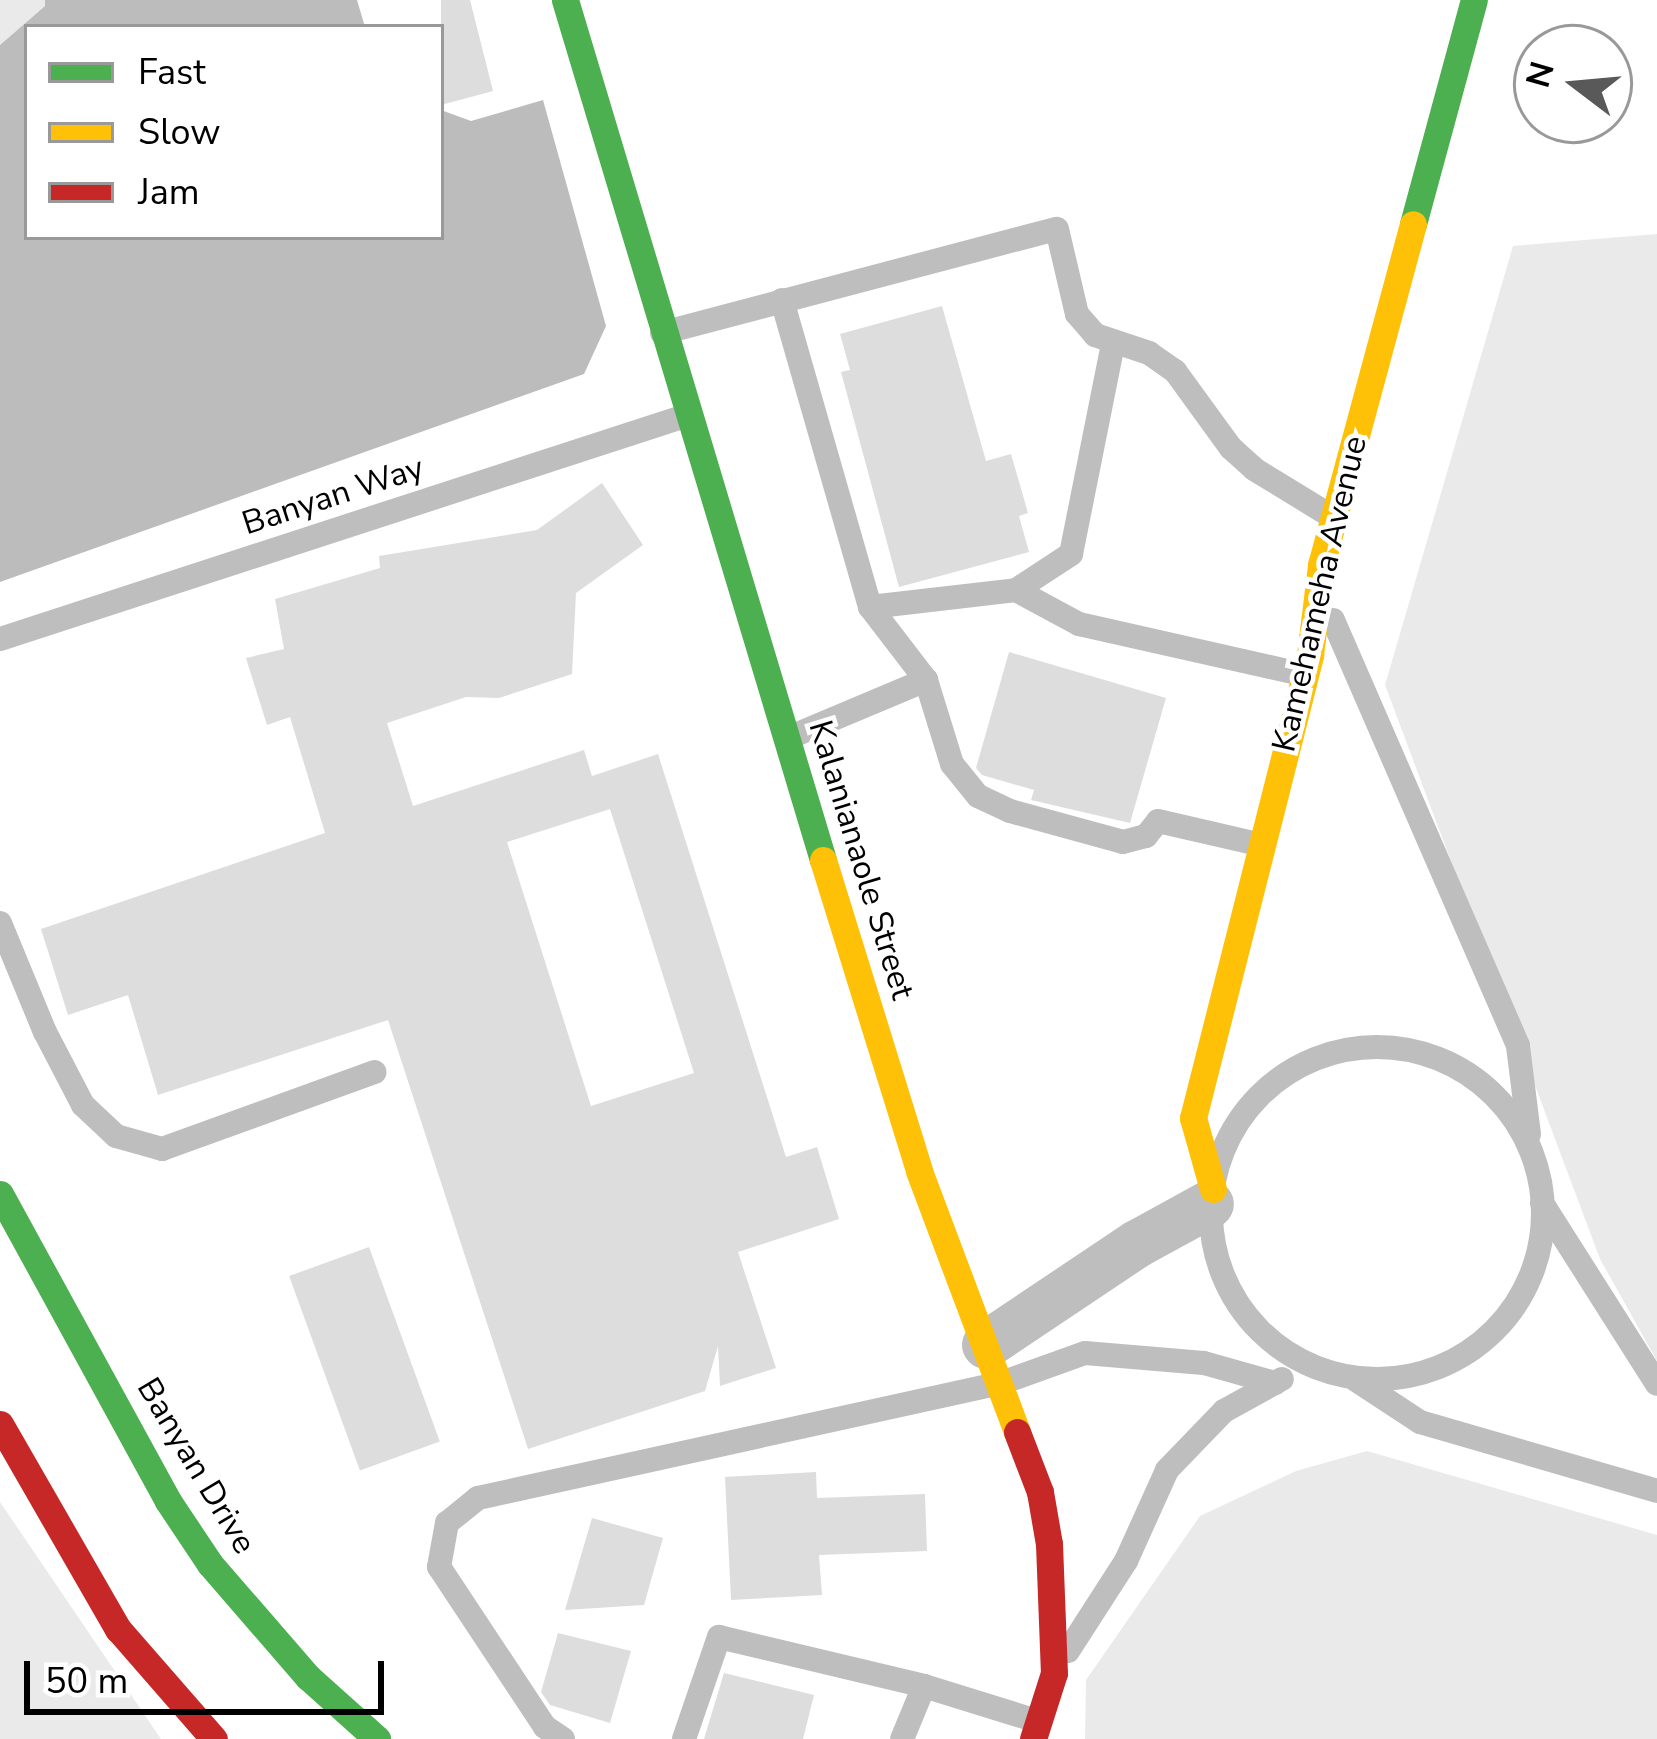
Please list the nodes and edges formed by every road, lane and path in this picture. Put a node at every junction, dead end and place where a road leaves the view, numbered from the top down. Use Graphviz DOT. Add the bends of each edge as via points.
graph roads {
  1 [pos="565,0"];
  2 [pos="1474,0"];
  3 [pos="782,300"];
  4 [pos="662,333"];
  5 [pos="1113,343"];
  6 [pos="686,416"];
  7 [pos="1334,517"];
  8 [pos="1321,565"];
  9 [pos="1016,590"];
  10 [pos="870,607"];
  11 [pos="0,639"];
  12 [pos="1305,675"];
  13 [pos="926,680"];
  14 [pos="785,739"];
  15 [pos="1262,845"];
  16 [pos="0,923"];
  17 [pos="376,1072"];
  18 [pos="1530,1143"];
  19 [pos="0,1194"];
  20 [pos="1212,1197"];
  21 [pos="1542,1203"];
  22 [pos="993,1364"];
  23 [pos="1310,1366"];
  24 [pos="1354,1378"];
  25 [pos="1275,1383"];
  26 [pos="1657,1384"];
  27 [pos="0,1424"];
  28 [pos="1657,1491"];
  29 [pos="1054,1673"];
  30 [pos="924,1686"];
  31 [pos="1036,1730"];
  32 [pos="214,1739"];
  33 [pos="377,1739"];
  34 [pos="563,1739"];
  35 [pos="684,1739"];
  36 [pos="902,1739"];
  1 -- 4 [label="street, Kalanianaole Street"];
  2 -- 7 [label="street, Kamehameha Avenue"];
  3 -- 4 [label="lane"];
  3 -- 5 [label="lane" via="1057,229 1077,314"];
  3 -- 10 [label="lane"];
  4 -- 6 [label="street, Kalanianaole Street"];
  5 -- 7 [label="lane" via="1174,371 1254,469"];
  5 -- 9 [label="lane" via="1071,554"];
  6 -- 11 [label="lane, Banyan Way"];
  6 -- 14 [label="street, Kalanianaole Street"];
  7 -- 8 [label="street, Kamehameha Avenue"];
  8 -- 12 [label="street, Kamehameha Avenue"];
  8 -- 18 [label="lane" via="1334,626 1518,1046"];
  9 -- 10 [label="lane"];
  9 -- 12 [label="lane" via="1079,624"];
  10 -- 13 [label="lane"];
  12 -- 15 [label="street, Kamehameha Avenue"];
  13 -- 14 [label="lane"];
  13 -- 15 [label="lane" via="952,764 978,796 1010,812 1124,842 1147,836 1158,821"];
  14 -- 22 [label="street, Kalanianaole Street" via="920,1171"];
  15 -- 20 [label="street, Kamehameha Avenue" via="1193,1118"];
  16 -- 17 [label="lane" via="83,1105 116,1136 162,1149"];
  18 -- 20 [label="lane" via="1502,1101 1463,1069 1416,1050 1366,1046 1316,1056 1273,1082 1239,1120"];
  18 -- 21 [label="lane"];
  19 -- 33 [label="street, Banyan Drive" via="210,1564 308,1678"];
  20 -- 22 [label="street" via="1137,1244"];
  20 -- 23 [label="lane" via="1214,1249 1229,1291 1255,1328"];
  21 -- 24 [label="lane" via="1542,1242 1526,1291 1496,1331 1418,1375"];
  21 -- 26 [label="lane"];
  22 -- 25 [label="lane" via="1085,1353 1204,1363"];
  22 -- 29 [label="street, Kalanianaole Street" via="1040,1492"];
  22 -- 34 [label="lane" via="478,1498 447,1522 439,1568 545,1727"];
  23 -- 24 [label="lane"];
  23 -- 25 [label="lane"];
  24 -- 28 [label="lane" via="1420,1422"];
  25 -- 29 [label="lane" via="1224,1412 1167,1470 1126,1561"];
  27 -- 32 [label="street" via="118,1628"];
  29 -- 31 [label="street, Kalanianaole Street"];
  30 -- 31 [label="lane"];
  30 -- 35 [label="lane" via="719,1636"];
  30 -- 36 [label="lane"];
}
